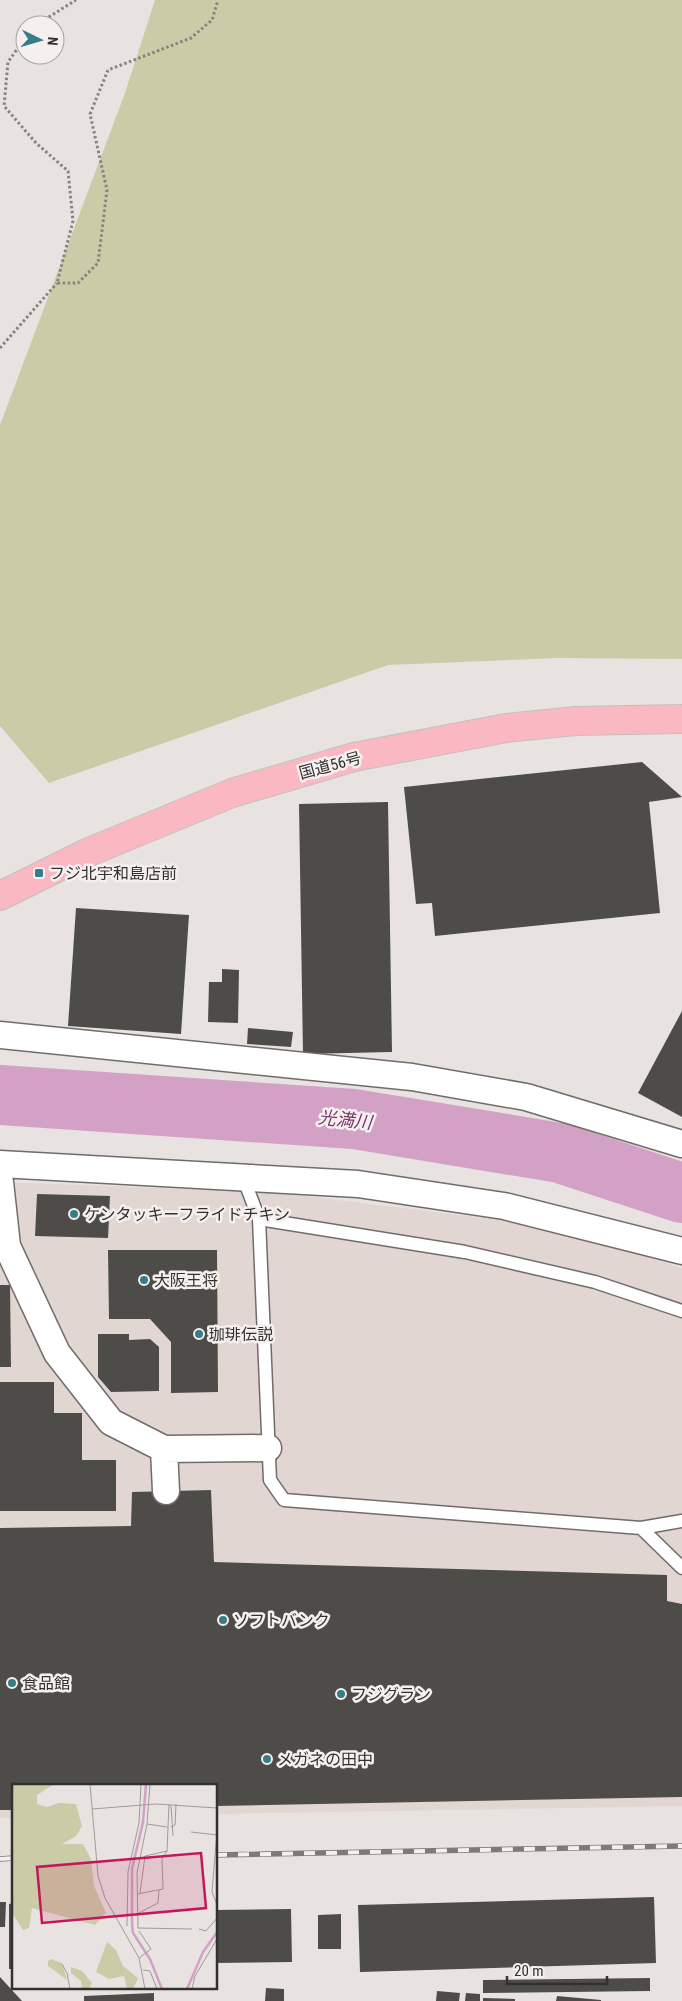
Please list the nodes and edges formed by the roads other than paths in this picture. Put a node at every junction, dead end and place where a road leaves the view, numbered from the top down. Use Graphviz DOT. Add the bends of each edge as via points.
graph roads {
  1 [pos="682,720"];
  2 [pos="0,896"];
  3 [pos="0,1035"];
  4 [pos="682,1144"];
  5 [pos="0,1164"];
  6 [pos="243,1178"];
  7 [pos="0,1182"];
  8 [pos="259,1219"];
  9 [pos="682,1251"];
  10 [pos="682,1311"];
  11 [pos="268,1448"];
  12 [pos="164,1449"];
  13 [pos="166,1491"];
  14 [pos="682,1521"];
  15 [pos="641,1528"];
  16 [pos="682,1568"];
  1 -- 2 [label="highway, 国道56号" via="576,721 506,728 354,757 232,793 89,852"];
  3 -- 4 [label="street" via="412,1077 526,1096"];
  5 -- 6 [label="street"];
  6 -- 8 [label="lane"];
  6 -- 9 [label="street" via="358,1184 504,1206"];
  7 -- 12 [label="street" via="7,1246 57,1353 111,1422"];
  8 -- 10 [label="lane" via="465,1252 595,1282"];
  8 -- 11 [label="lane"];
  11 -- 12 [label="street"];
  11 -- 15 [label="lane" via="270,1480 284,1500"];
  12 -- 13 [label="street"];
  14 -- 15 [label="lane"];
  15 -- 16 [label="lane"];
}
